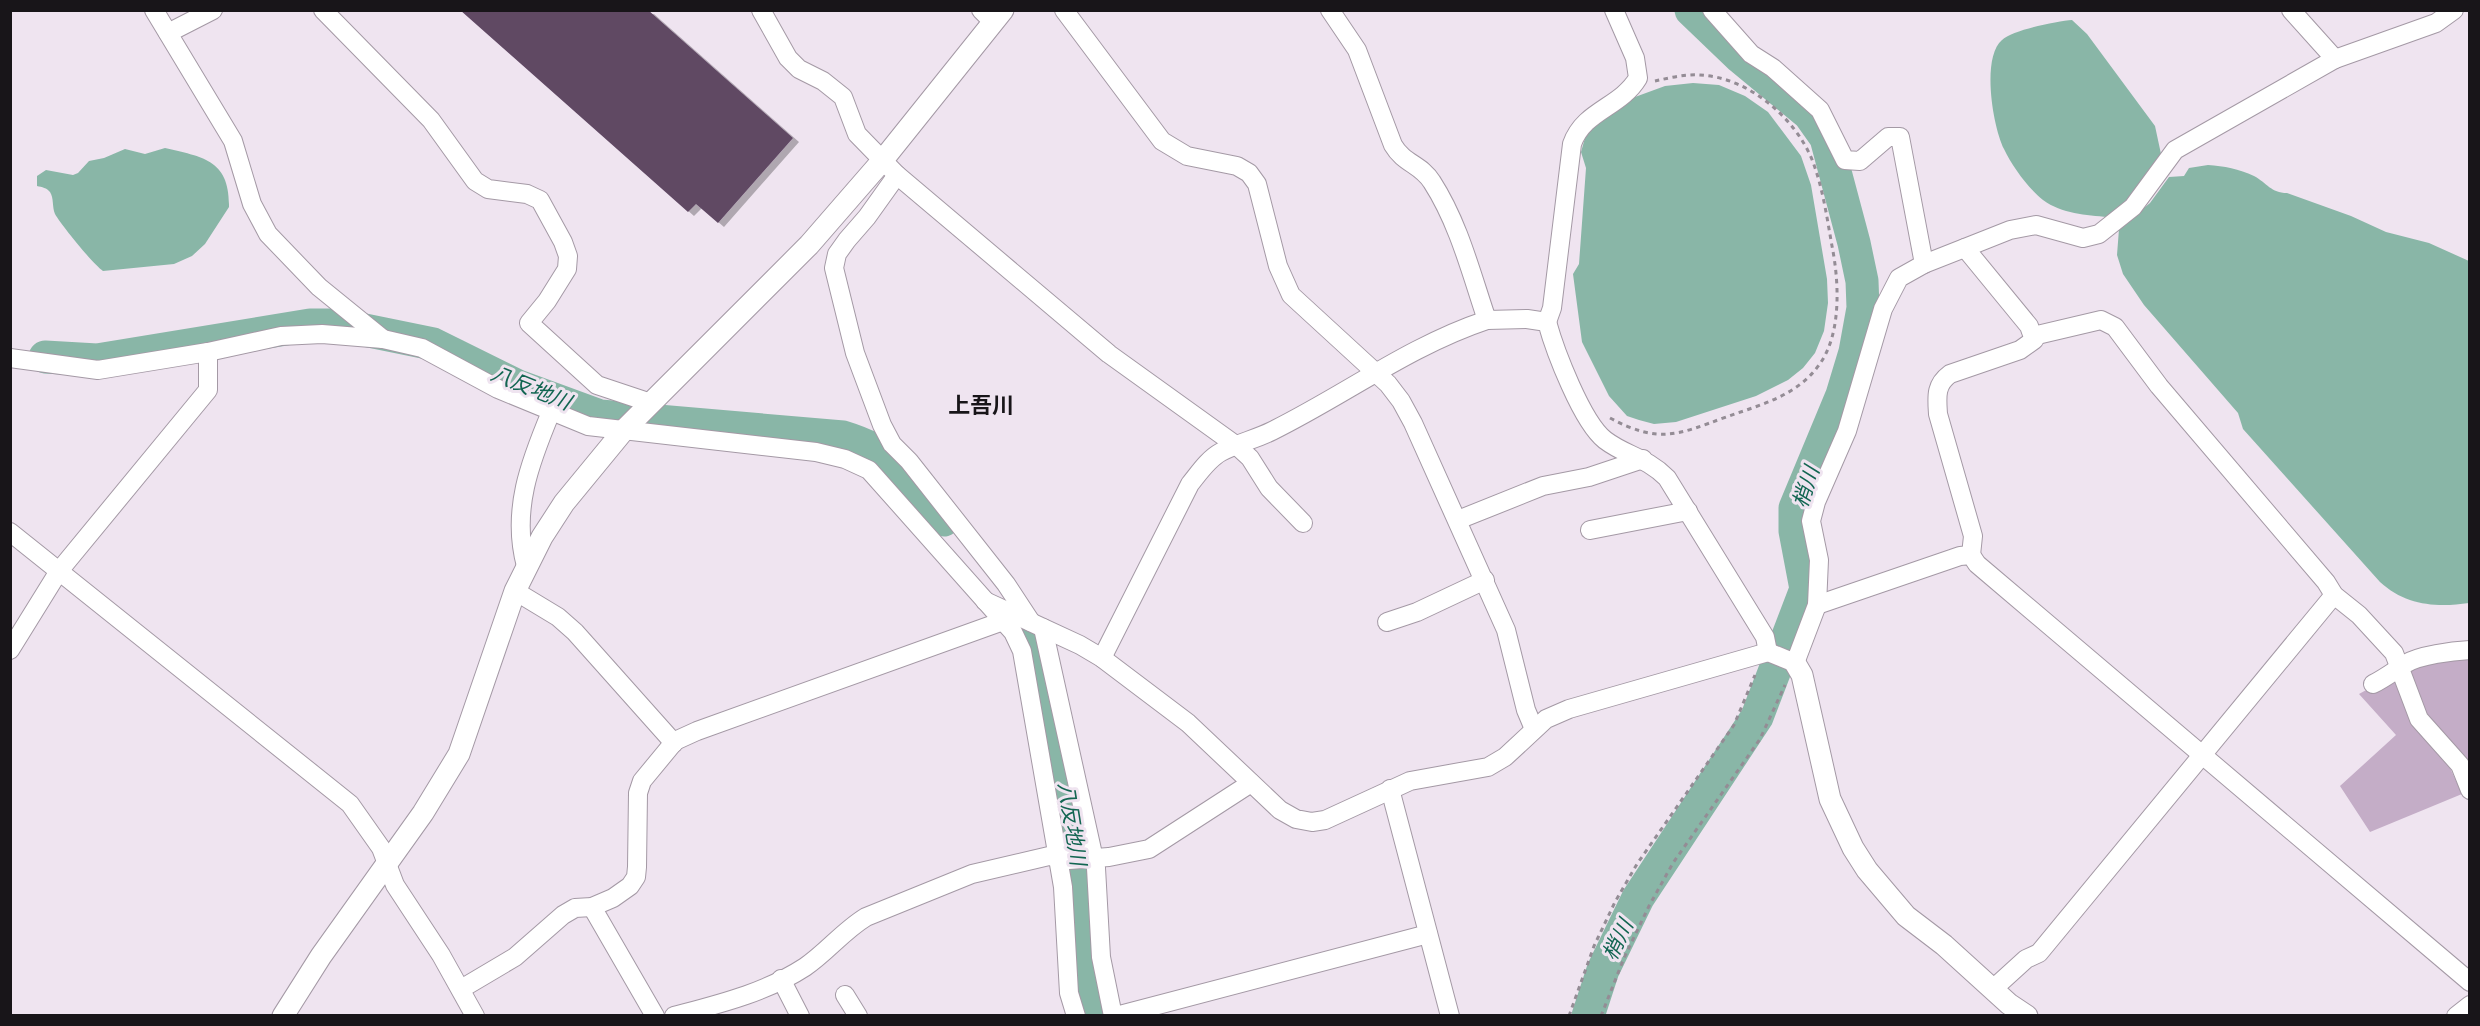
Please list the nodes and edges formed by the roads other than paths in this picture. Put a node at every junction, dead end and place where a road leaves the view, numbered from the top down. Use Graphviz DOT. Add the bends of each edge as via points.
graph roads {
  1 [pos="154,10"];
  2 [pos="213,10"];
  3 [pos="323,10"];
  4 [pos="761,10"];
  5 [pos="1064,10"];
  6 [pos="1329,10"];
  7 [pos="1614,10"];
  8 [pos="1712,10"];
  9 [pos="2291,10"];
  10 [pos="2454,10"];
  11 [pos="992,14"];
  12 [pos="168,33"];
  13 [pos="2335,59"];
  14 [pos="890,168"];
  15 [pos="1965,248"];
  16 [pos="1924,264"];
  17 [pos="1487,320"];
  18 [pos="1547,321"];
  19 [pos="2033,336"];
  20 [pos="384,339"];
  21 [pos="208,352"];
  22 [pos="10,358"];
  23 [pos="1375,372"];
  24 [pos="651,404"];
  25 [pos="551,412"];
  26 [pos="624,430"];
  27 [pos="1237,446"];
  28 [pos="1643,459"];
  29 [pos="1688,511"];
  30 [pos="1458,520"];
  31 [pos="1303,523"];
  32 [pos="1590,530"];
  33 [pos="10,532"];
  34 [pos="1971,555"];
  35 [pos="526,566"];
  36 [pos="59,572"];
  37 [pos="1485,580"];
  38 [pos="515,591"];
  39 [pos="2334,595"];
  40 [pos="985,602"];
  41 [pos="1817,605"];
  42 [pos="1003,621"];
  43 [pos="1387,622"];
  44 [pos="1037,626"];
  45 [pos="10,650"];
  46 [pos="2469,650"];
  47 [pos="1768,652"];
  48 [pos="1102,658"];
  49 [pos="1792,661"];
  50 [pos="2401,668"];
  51 [pos="2373,684"];
  52 [pos="1534,729"];
  53 [pos="674,743"];
  54 [pos="2201,754"];
  55 [pos="1251,783"];
  56 [pos="1390,789"];
  57 [pos="2469,790"];
  58 [pos="1094,857"];
  59 [pos="1058,858"];
  60 [pos="387,863"];
  61 [pos="592,907"];
  62 [pos="1428,934"];
  63 [pos="781,979"];
  64 [pos="2469,982"];
  65 [pos="461,989"];
  66 [pos="1993,989"];
  67 [pos="845,995"];
  68 [pos="2469,1005"];
  69 [pos="2021,1014"];
  70 [pos="283,1016"];
  71 [pos="476,1016"];
  72 [pos="655,1016"];
  73 [pos="674,1016"];
  74 [pos="800,1016"];
  75 [pos="858,1016"];
  76 [pos="1076,1016"];
  77 [pos="1114,1016"];
  78 [pos="1450,1016"];
  79 [pos="2456,1016"];
  1 -- 12 [label="street"];
  2 -- 12 [label="street"];
  3 -- 24 [label="street" via="431,120 475,181 488,189 527,194 540,200 563,242 567,269 529,323 597,385"];
  4 -- 14 [label="street" via="788,58 843,97 857,134"];
  5 -- 23 [label="street" via="1162,141 1186,156 1226,162 1250,173 1257,184 1278,266 1291,295"];
  6 -- 17 [label="street" via="1357,50 1400,157 1422,169 1432,181 1453,222"];
  7 -- 18 [label="street" via="1638,68 1635,82 1623,98 1576,131"];
  8 -- 16 [label="street" via="1751,54 1820,110 1845,160 1860,161 1888,137 1900,137"];
  9 -- 13 [label="street"];
  10 -- 13 [label="street" via="2436,23"];
  11 -- 14 [label="street"];
  12 -- 20 [label="street" via="233,141 252,204 268,234 319,287"];
  13 -- 15 [label="street" via="2175,150 2133,207 2099,234 2083,238 2036,225 2010,230"];
  14 -- 24 [label="street"];
  14 -- 27 [label="street" via="1109,354"];
  14 -- 44 [label="street" via="867,218 837,254 834,268 855,353 892,444"];
  15 -- 16 [label="street"];
  15 -- 19 [label="street"];
  16 -- 41 [label="street" via="1899,278 1890,292 1847,430 1816,502 1811,521 1819,560"];
  17 -- 18 [label="street"];
  17 -- 23 [label="street"];
  18 -- 28 [label="street" via="1567,376 1595,430 1606,441"];
  19 -- 34 [label="street" via="2030,345 2020,350 1950,374 1941,381 1937,393 1938,414 1973,536"];
  19 -- 39 [label="street" via="2101,320 2115,327 2159,386"];
  20 -- 21 [label="street" via="322,334 281,336"];
  20 -- 25 [label="street" via="422,348"];
  21 -- 22 [label="street" via="98,370"];
  21 -- 36 [label="street" via="208,390"];
  23 -- 27 [label="street" via="1272,432"];
  23 -- 30 [label="street" via="1401,401"];
  24 -- 26 [label="street"];
  25 -- 26 [label="street" via="588,426"];
  25 -- 35 [label="street" via="522,499 521,546"];
  26 -- 35 [label="street" via="564,503"];
  26 -- 40 [label="street" via="816,452 868,470"];
  27 -- 31 [label="street" via="1269,488"];
  27 -- 48 [label="street" via="1211,459 1190,484"];
  28 -- 29 [label="street" via="1667,478"];
  28 -- 30 [label="street" via="1589,477 1543,486"];
  29 -- 32 [label="street"];
  29 -- 47 [label="street" via="1765,637"];
  30 -- 37 [label="street"];
  33 -- 36 [label="street"];
  34 -- 41 [label="street"];
  34 -- 54 [label="street"];
  35 -- 38 [label="street"];
  36 -- 45 [label="street"];
  36 -- 60 [label="street" via="350,804"];
  37 -- 43 [label="street" via="1418,612"];
  37 -- 52 [label="street" via="1506,630"];
  38 -- 53 [label="street" via="575,632"];
  38 -- 60 [label="street" via="459,754"];
  39 -- 50 [label="street" via="2394,653"];
  39 -- 54 [label="street"];
  40 -- 42 [label="street"];
  40 -- 44 [label="street"];
  41 -- 49 [label="street"];
  42 -- 53 [label="street" via="697,731"];
  42 -- 59 [label="street" via="1022,651"];
  44 -- 48 [label="street"];
  44 -- 58 [label="street"];
  46 -- 50 [label="street" via="2450,651 2406,663"];
  47 -- 49 [label="street"];
  47 -- 52 [label="street" via="1569,709"];
  48 -- 55 [label="street" via="1188,723"];
  49 -- 66 [label="street" via="1802,675 1830,799 1853,848 1906,916"];
  50 -- 51 [label="street"];
  50 -- 57 [label="street" via="2420,719 2460,765"];
  52 -- 56 [label="street" via="1505,757 1488,767 1426,777"];
  53 -- 61 [label="street" via="642,781 638,793 636,877 613,898"];
  54 -- 64 [label="street"];
  54 -- 66 [label="street" via="2039,953 2026,959"];
  55 -- 56 [label="street" via="1280,810 1312,822 1339,814"];
  55 -- 58 [label="street" via="1149,849 1109,858"];
  56 -- 62 [label="street"];
  58 -- 59 [label="street"];
  58 -- 77 [label="street" via="1101,957"];
  59 -- 63 [label="street" via="1049,856 972,874 866,917 804,967"];
  59 -- 76 [label="street" via="1070,993"];
  60 -- 65 [label="street" via="395,885"];
  60 -- 70 [label="street"];
  61 -- 65 [label="street" via="575,908 563,915 515,957"];
  61 -- 72 [label="street"];
  62 -- 77 [label="street"];
  62 -- 78 [label="street"];
  63 -- 73 [label="street" via="750,994"];
  63 -- 74 [label="street"];
  65 -- 71 [label="street"];
  66 -- 69 [label="street"];
  67 -- 75 [label="street"];
  68 -- 79 [label="street"];
}
